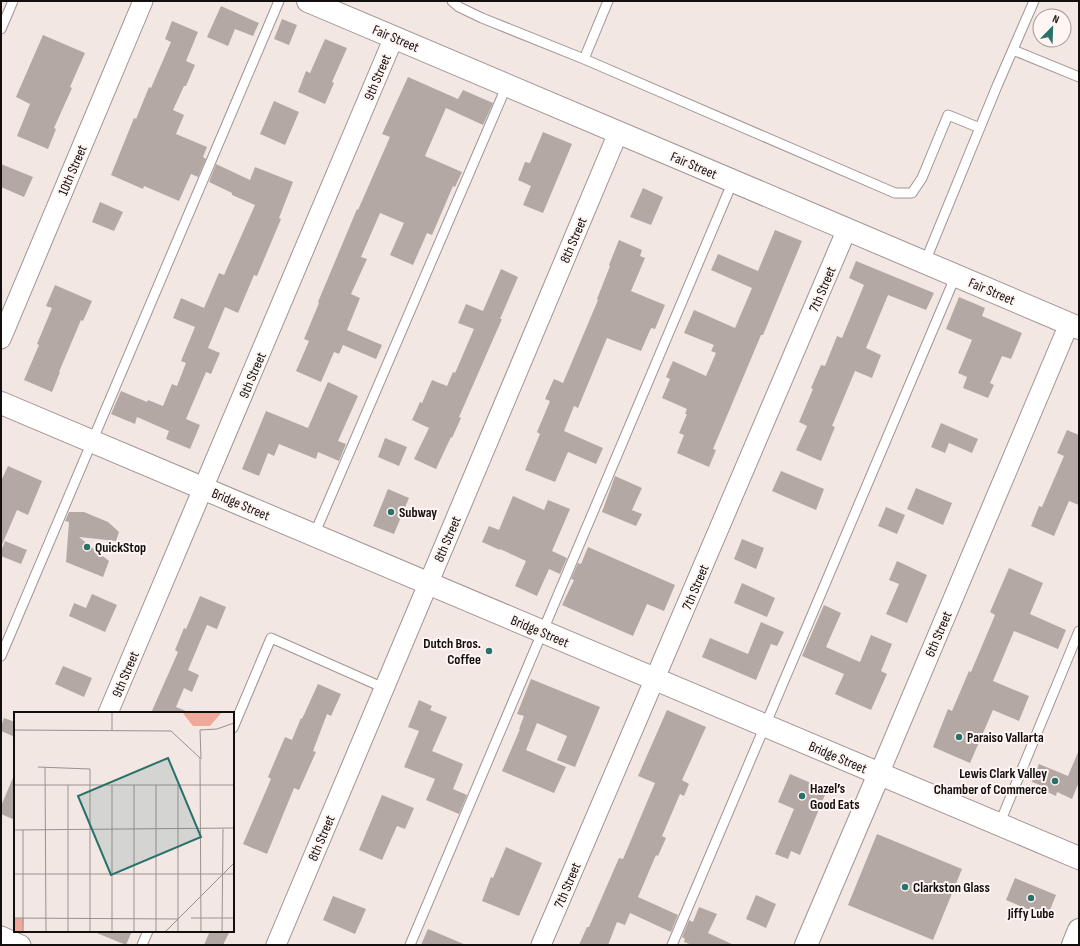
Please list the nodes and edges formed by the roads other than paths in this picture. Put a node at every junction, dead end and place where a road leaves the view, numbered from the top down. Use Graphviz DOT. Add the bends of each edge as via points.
graph roads {
  1 [pos="13,1"];
  2 [pos="143,1"];
  3 [pos="279,1"];
  4 [pos="308,1"];
  5 [pos="452,1"];
  6 [pos="608,1"];
  7 [pos="1034,1"];
  8 [pos="1,29"];
  9 [pos="394,37"];
  10 [pos="1013,50"];
  11 [pos="584,59"];
  12 [pos="1079,77"];
  13 [pos="507,86"];
  14 [pos="980,128"];
  15 [pos="618,133"];
  16 [pos="733,181"];
  17 [pos="847,229"];
  18 [pos="925,262"];
  19 [pos="956,275"];
  20 [pos="1074,326"];
  21 [pos="1,339"];
  22 [pos="1,403"];
  23 [pos="92,442"];
  24 [pos="204,489"];
  25 [pos="314,535"];
  26 [pos="428,584"];
  27 [pos="1079,631"];
  28 [pos="542,632"];
  29 [pos="1,656"];
  30 [pos="656,678"];
  31 [pos="384,688"];
  32 [pos="108,712"];
  33 [pos="234,726"];
  34 [pos="766,726"];
  35 [pos="879,774"];
  36 [pos="999,825"];
  37 [pos="1079,858"];
  38 [pos="1079,930"];
  39 [pos="148,932"];
  40 [pos="142,945"];
  41 [pos="276,945"];
  42 [pos="410,945"];
  43 [pos="541,945"];
  44 [pos="672,945"];
  45 [pos="806,945"];
  46 [pos="1073,945"];
  1 -- 8 [label="lane"];
  2 -- 21 [label="street, 10th Street"];
  3 -- 23 [label="lane"];
  4 -- 9 [label="main road, Fair Street"];
  5 -- 11 [label="lane" via="482,18"];
  6 -- 11 [label="lane"];
  7 -- 10 [label="lane"];
  9 -- 13 [label="main road, Fair Street"];
  9 -- 24 [label="street, 9th Street"];
  10 -- 12 [label="lane"];
  10 -- 14 [label="lane"];
  11 -- 14 [label="lane" via="895,193 912,193 922,178 948,115"];
  13 -- 15 [label="main road, Fair Street"];
  13 -- 25 [label="lane"];
  14 -- 18 [label="lane"];
  15 -- 16 [label="main road, Fair Street"];
  15 -- 26 [label="street, 8th Street"];
  16 -- 17 [label="main road, Fair Street"];
  16 -- 28 [label="lane"];
  17 -- 18 [label="main road, Fair Street"];
  17 -- 30 [label="street, 7th Street"];
  18 -- 19 [label="main road, Fair Street"];
  19 -- 20 [label="main road, Fair Street"];
  19 -- 34 [label="lane"];
  20 -- 35 [label="street, 6th Street"];
  22 -- 23 [label="main road, Bridge Street"];
  23 -- 24 [label="main road, Bridge Street"];
  23 -- 29 [label="lane"];
  24 -- 25 [label="main road, Bridge Street"];
  24 -- 32 [label="street, 9th Street"];
  25 -- 26 [label="main road, Bridge Street"];
  26 -- 28 [label="main road, Bridge Street"];
  26 -- 31 [label="street, 8th Street"];
  27 -- 36 [label="lane"];
  28 -- 30 [label="main road, Bridge Street"];
  28 -- 42 [label="lane"];
  30 -- 34 [label="main road, Bridge Street"];
  30 -- 43 [label="street, 7th Street"];
  31 -- 33 [label="lane" via="271,638"];
  31 -- 41 [label="street, 8th Street"];
  34 -- 35 [label="main road, Bridge Street"];
  34 -- 44 [label="lane"];
  35 -- 36 [label="main road, Bridge Street"];
  35 -- 45 [label="main road, 6th Street"];
  36 -- 37 [label="main road, Bridge Street"];
  38 -- 46 [label="main road"];
  39 -- 40 [label="lane"];
}
